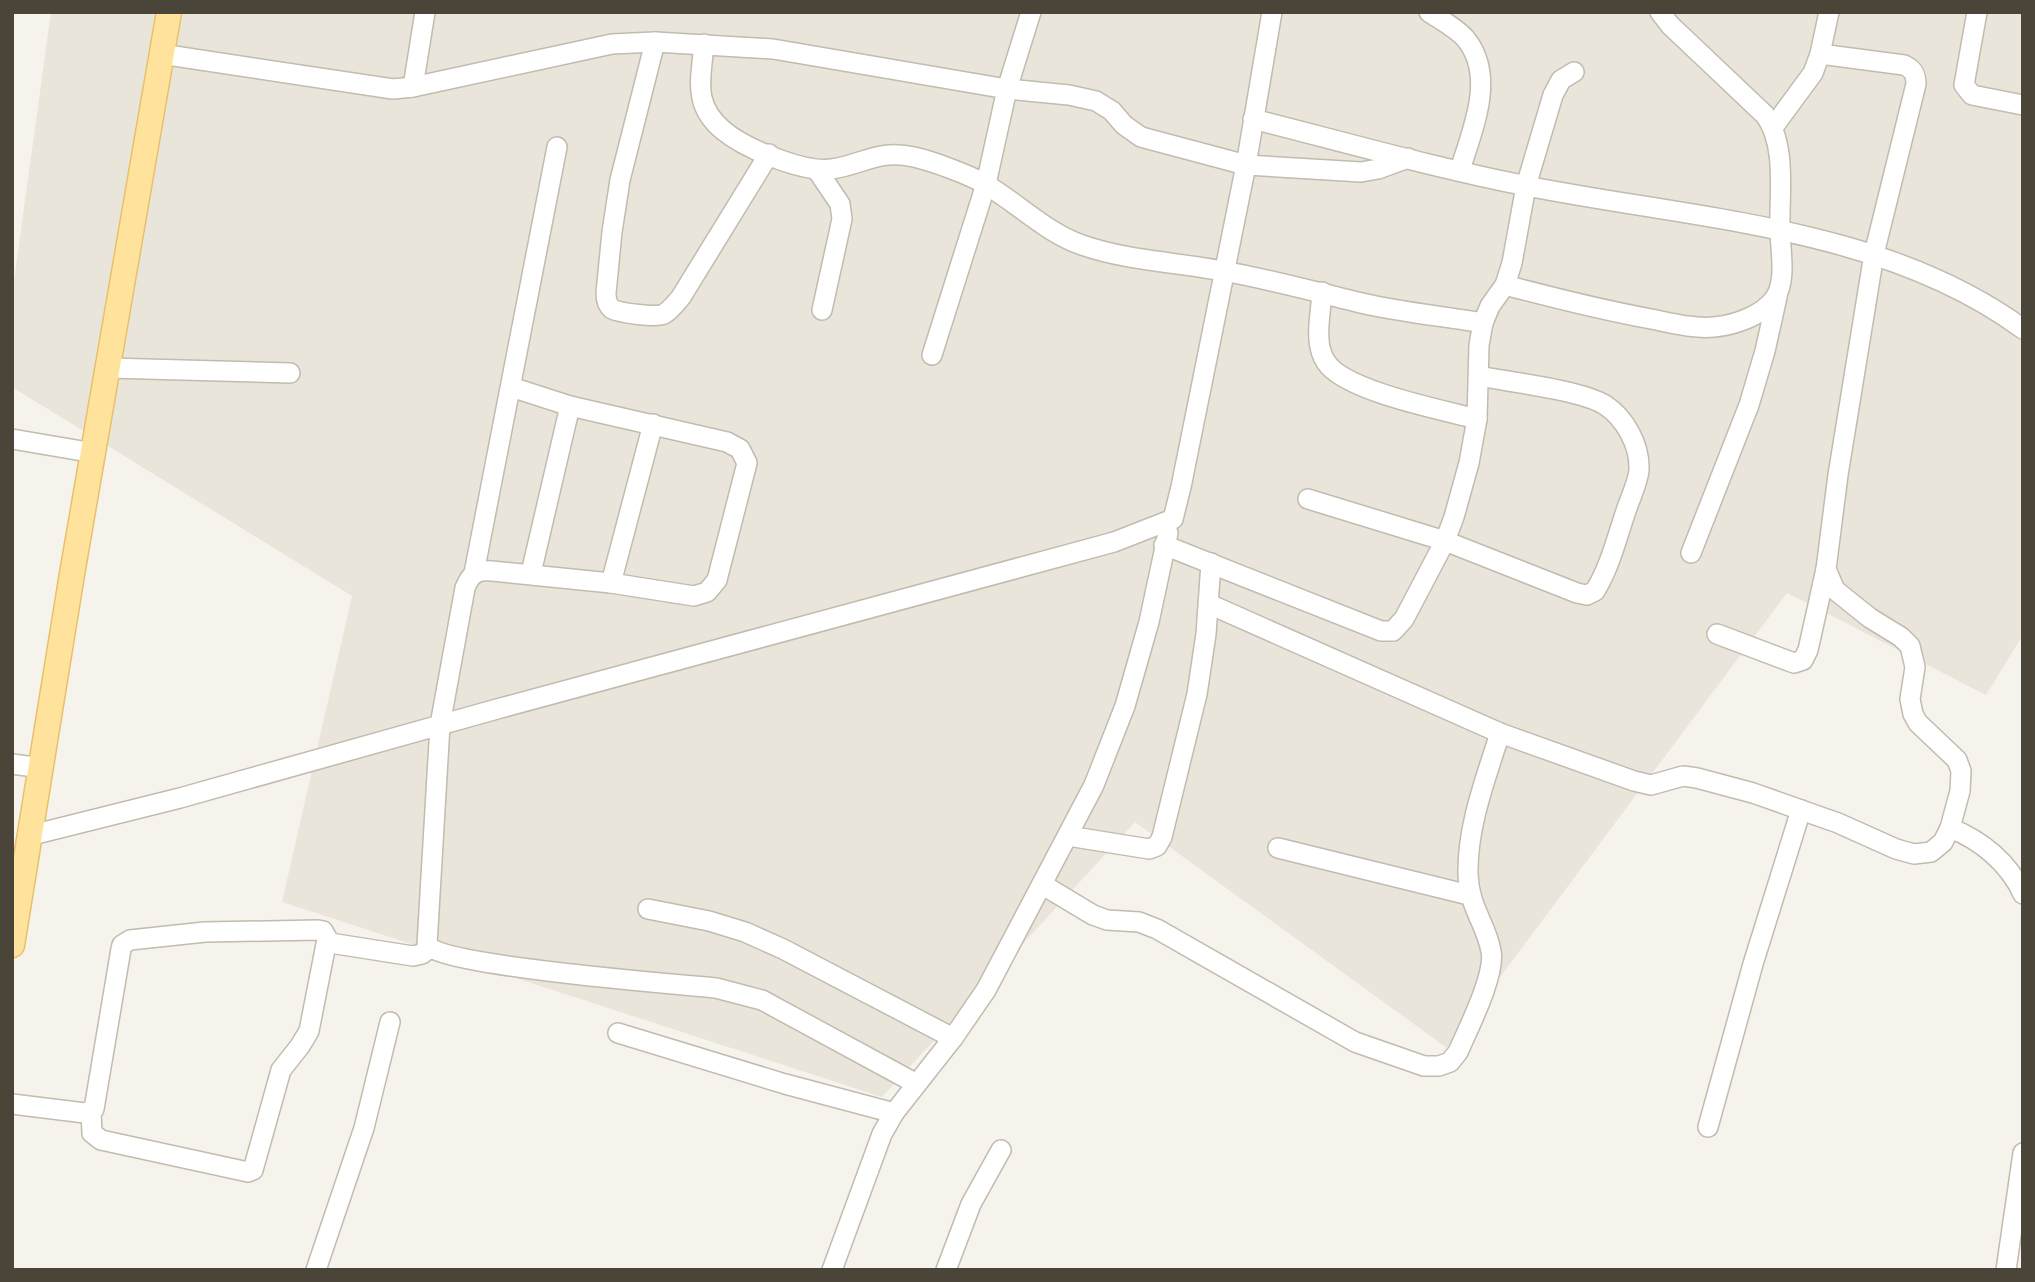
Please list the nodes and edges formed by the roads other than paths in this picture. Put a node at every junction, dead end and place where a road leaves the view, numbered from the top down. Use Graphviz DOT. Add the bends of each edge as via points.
graph roads {
  1 [pos="169,12"];
  2 [pos="425,12"];
  3 [pos="1031,12"];
  4 [pos="1272,12"];
  5 [pos="1429,12"];
  6 [pos="1660,12"];
  7 [pos="1829,12"];
  8 [pos="1978,12"];
  9 [pos="655,42"];
  10 [pos="704,44"];
  11 [pos="162,54"];
  12 [pos="1820,54"];
  13 [pos="1574,72"];
  14 [pos="413,87"];
  15 [pos="1007,89"];
  16 [pos="2023,105"];
  17 [pos="1253,119"];
  18 [pos="1774,126"];
  19 [pos="557,147"];
  20 [pos="769,154"];
  21 [pos="1408,158"];
  22 [pos="1246,165"];
  23 [pos="817,170"];
  24 [pos="1460,170"];
  25 [pos="986,184"];
  26 [pos="1526,186"];
  27 [pos="1780,231"];
  28 [pos="1874,254"];
  29 [pos="1224,271"];
  30 [pos="1505,285"];
  31 [pos="1322,292"];
  32 [pos="1777,296"];
  33 [pos="822,310"];
  34 [pos="1483,323"];
  35 [pos="2023,329"];
  36 [pos="932,355"];
  37 [pos="109,368"];
  38 [pos="290,373"];
  39 [pos="1479,376"];
  40 [pos="511,387"];
  41 [pos="570,406"];
  42 [pos="1477,419"];
  43 [pos="653,424"];
  44 [pos="12,439"];
  45 [pos="94,453"];
  46 [pos="1308,499"];
  47 [pos="1173,519"];
  48 [pos="1445,541"];
  49 [pos="1164,544"];
  50 [pos="1691,553"];
  51 [pos="1211,563"];
  52 [pos="1826,569"];
  53 [pos="474,573"];
  54 [pos="531,573"];
  55 [pos="611,583"];
  56 [pos="1209,604"];
  57 [pos="1717,634"];
  58 [pos="440,725"];
  59 [pos="1500,733"];
  60 [pos="12,764"];
  61 [pos="42,768"];
  62 [pos="1801,810"];
  63 [pos="1950,828"];
  64 [pos="32,835"];
  65 [pos="1068,836"];
  66 [pos="1278,848"];
  67 [pos="1043,885"];
  68 [pos="2023,894"];
  69 [pos="1469,895"];
  70 [pos="648,909"];
  71 [pos="327,939"];
  72 [pos="12,945"];
  73 [pos="430,948"];
  74 [pos="390,1022"];
  75 [pos="618,1033"];
  76 [pos="953,1038"];
  77 [pos="915,1083"];
  78 [pos="12,1104"];
  79 [pos="91,1112"];
  80 [pos="894,1113"];
  81 [pos="1708,1127"];
  82 [pos="1001,1150"];
  83 [pos="2023,1153"];
  84 [pos="316,1270"];
  85 [pos="832,1270"];
  86 [pos="946,1270"];
  87 [pos="2006,1270"];
  1 -- 11 [label="main road"];
  2 -- 14 [label="street"];
  3 -- 15 [label="street"];
  4 -- 17 [label="street"];
  5 -- 24 [label="street" via="1465,38 1481,75 1480,97"];
  6 -- 18 [label="street"];
  7 -- 12 [label="street"];
  8 -- 16 [label="street" via="1964,85 1972,94"];
  9 -- 10 [label="street"];
  9 -- 14 [label="street" via="612,44"];
  9 -- 20 [label="street" via="620,180 606,293 613,309 654,316 671,308"];
  10 -- 15 [label="street" via="773,49"];
  10 -- 20 [label="street" via="699,94 706,112 724,131"];
  11 -- 14 [label="street" via="369,86"];
  11 -- 37 [label="main road"];
  12 -- 18 [label="street" via="1813,73"];
  12 -- 28 [label="street" via="1904,65 1916,76"];
  13 -- 26 [label="street" via="1561,80 1553,95"];
  15 -- 22 [label="street" via="1096,102 1141,137"];
  15 -- 25 [label="street"];
  17 -- 21 [label="street"];
  17 -- 22 [label="street"];
  18 -- 27 [label="street"];
  19 -- 40 [label="street"];
  20 -- 23 [label="street"];
  21 -- 22 [label="street" via="1361,172"];
  21 -- 24 [label="street"];
  22 -- 29 [label="street"];
  23 -- 25 [label="street" via="896,154"];
  23 -- 33 [label="street" via="836,197 842,219"];
  24 -- 26 [label="street"];
  25 -- 29 [label="street" via="1081,245"];
  25 -- 36 [label="street"];
  26 -- 27 [label="street"];
  26 -- 30 [label="street"];
  27 -- 28 [label="street"];
  27 -- 32 [label="street"];
  28 -- 35 [label="street" via="1976,298"];
  28 -- 52 [label="street"];
  29 -- 31 [label="street"];
  29 -- 47 [label="street"];
  30 -- 32 [label="street" via="1687,326 1715,327 1744,320 1763,311"];
  30 -- 34 [label="street"];
  31 -- 34 [label="street" via="1359,303"];
  31 -- 42 [label="street" via="1319,340 1325,361 1339,377"];
  32 -- 50 [label="street" via="1748,405"];
  34 -- 39 [label="street"];
  37 -- 38 [label="street"];
  37 -- 45 [label="main road"];
  39 -- 42 [label="street"];
  39 -- 48 [label="street" via="1583,396 1604,405 1630,434 1639,471 1601,581 1587,594"];
  40 -- 41 [label="street"];
  40 -- 53 [label="street"];
  41 -- 43 [label="street"];
  41 -- 54 [label="street"];
  42 -- 48 [label="street" via="1461,496"];
  43 -- 55 [label="street"];
  43 -- 55 [label="street" via="727,442 740,449 747,463 717,580 707,592 694,596"];
  44 -- 45 [label="street"];
  45 -- 61 [label="main road"];
  46 -- 48 [label="street"];
  47 -- 49 [label="street"];
  47 -- 58 [label="street" via="1114,542"];
  48 -- 51 [label="street" via="1404,619 1393,631 1381,631"];
  49 -- 51 [label="street"];
  49 -- 65 [label="street" via="1149,622 1125,706"];
  51 -- 56 [label="street"];
  52 -- 57 [label="street" via="1803,660 1794,663"];
  52 -- 63 [label="street" via="1835,590 1910,646 1915,667 1910,699 1913,713 1957,760 1961,771"];
  53 -- 54 [label="street"];
  53 -- 58 [label="street" via="465,587"];
  54 -- 55 [label="street"];
  56 -- 59 [label="street"];
  56 -- 65 [label="street" via="1197,694 1162,838 1149,849"];
  58 -- 64 [label="street"];
  58 -- 73 [label="street" via="426,942"];
  59 -- 62 [label="street" via="1634,781 1651,785 1691,776"];
  59 -- 69 [label="street" via="1478,805"];
  60 -- 61 [label="street"];
  61 -- 64 [label="main road"];
  62 -- 63 [label="street" via="1914,854 1931,852"];
  62 -- 81 [label="street"];
  63 -- 68 [label="street" via="1967,834 2000,860"];
  64 -- 72 [label="main road"];
  65 -- 67 [label="street"];
  66 -- 69 [label="street"];
  67 -- 69 [label="street" via="1093,915 1157,929 1355,1042 1407,1062 1439,1066 1458,1052 1492,965 1488,940"];
  67 -- 76 [label="street" via="986,990"];
  70 -- 76 [label="street" via="745,932"];
  71 -- 73 [label="street" via="342,946 413,956"];
  71 -- 79 [label="street" via="321,930 290,930 205,932 126,942"];
  71 -- 79 [label="street" via="309,1031 281,1070 253,1170 101,1140 92,1133"];
  73 -- 77 [label="street" via="487,963 748,995"];
  74 -- 84 [label="street" via="364,1128"];
  75 -- 80 [label="street"];
  76 -- 77 [label="street"];
  77 -- 80 [label="street"];
  78 -- 79 [label="street"];
  80 -- 85 [label="street"];
  82 -- 86 [label="street" via="971,1204"];
  83 -- 87 [label="street"];
}
